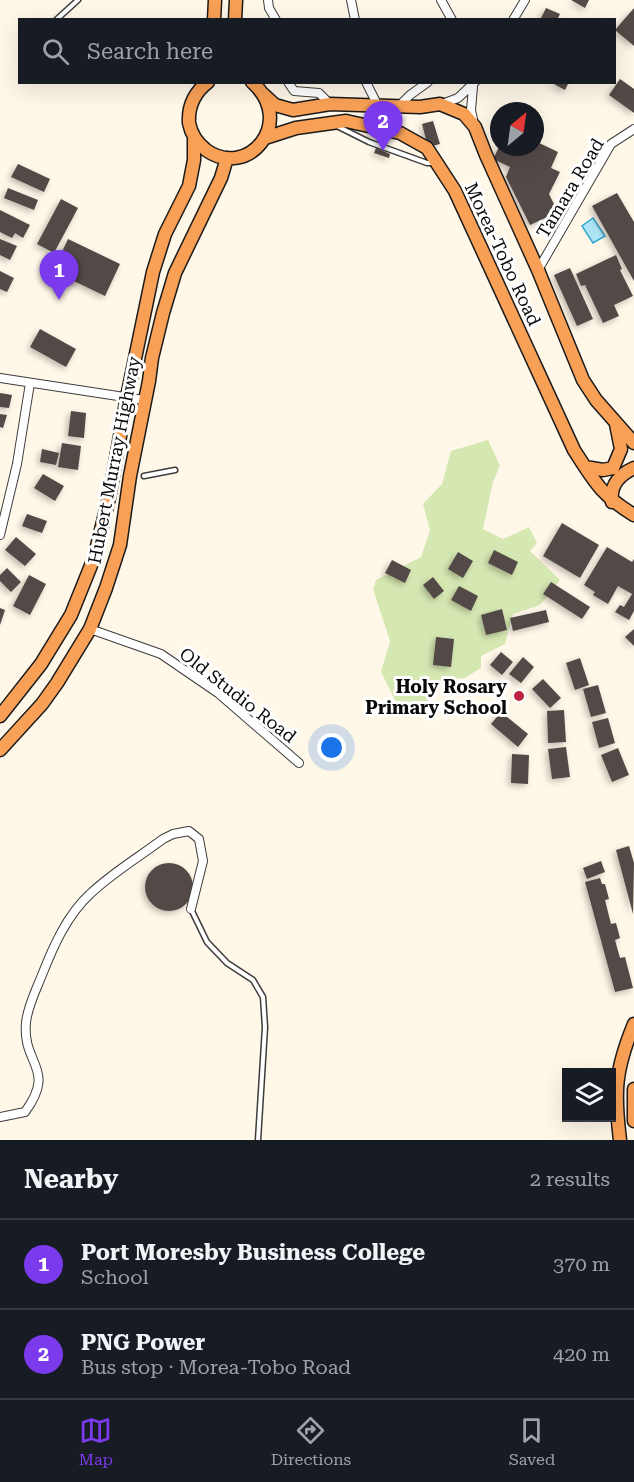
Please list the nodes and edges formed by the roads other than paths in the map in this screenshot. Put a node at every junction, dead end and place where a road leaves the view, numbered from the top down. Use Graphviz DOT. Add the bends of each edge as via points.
graph roads {
  1 [pos="78,0"];
  2 [pos="215,0"];
  3 [pos="236,0"];
  4 [pos="268,0"];
  5 [pos="351,0"];
  6 [pos="441,0"];
  7 [pos="525,0"];
  8 [pos="58,18"];
  9 [pos="213,18"];
  10 [pos="235,18"];
  11 [pos="275,18"];
  12 [pos="355,18"];
  13 [pos="451,18"];
  14 [pos="514,18"];
  15 [pos="254,84"];
  16 [pos="289,84"];
  17 [pos="367,84"];
  18 [pos="425,84"];
  19 [pos="474,85"];
  20 [pos="199,88"];
  21 [pos="263,94"];
  22 [pos="330,104"];
  23 [pos="376,104"];
  24 [pos="440,104"];
  25 [pos="399,106"];
  26 [pos="332,123"];
  27 [pos="475,127"];
  28 [pos="634,129"];
  29 [pos="194,138"];
  30 [pos="265,138"];
  31 [pos="227,158"];
  32 [pos="438,164"];
  33 [pos="538,270"];
  34 [pos="0,378"];
  35 [pos="30,383"];
  36 [pos="127,397"];
  37 [pos="144,400"];
  38 [pos="616,422"];
  39 [pos="634,443"];
  40 [pos="585,466"];
  41 [pos="634,468"];
  42 [pos="175,470"];
  43 [pos="144,476"];
  44 [pos="612,502"];
  45 [pos="634,515"];
  46 [pos="0,535"];
  47 [pos="90,629"];
  48 [pos="0,716"];
  49 [pos="0,750"];
  50 [pos="299,763"];
  51 [pos="191,909"];
  52 [pos="634,1024"];
  53 [pos="634,1089"];
  54 [pos="0,1117"];
  55 [pos="634,1121"];
  56 [pos="258,1140"];
  57 [pos="620,1140"];
  1 -- 8 [label="lane"];
  2 -- 9 [label="highway"];
  3 -- 10 [label="highway"];
  4 -- 11 [label="street"];
  5 -- 12 [label="street"];
  6 -- 13 [label="street"];
  7 -- 14 [label="street"];
  15 -- 21 [label="highway"];
  16 -- 22 [label="street" via="294,91 318,93"];
  17 -- 23 [label="street"];
  18 -- 25 [label="street"];
  19 -- 24 [label="street" via="458,98"];
  19 -- 27 [label="street" via="471,110"];
  20 -- 29 [label="highway, Hubert Murray Highway" via="189,115"];
  21 -- 22 [label="highway" via="275,105 293,110"];
  21 -- 30 [label="highway" via="271,116"];
  22 -- 23 [label="highway"];
  23 -- 25 [label="highway"];
  24 -- 25 [label="highway"];
  24 -- 27 [label="highway" via="464,114"];
  26 -- 30 [label="highway, Morea-Tobo Road"];
  26 -- 32 [label="lane" via="369,142"];
  26 -- 32 [label="highway, Morea-Tobo Road" via="346,122 400,133 427,148"];
  27 -- 33 [label="highway, Morea-Tobo Road"];
  28 -- 33 [label="street, Tamara Road" via="611,144"];
  29 -- 31 [label="highway" via="208,152"];
  29 -- 36 [label="highway, Hubert Murray Highway" via="195,160 189,186 165,234 153,272"];
  30 -- 31 [label="highway, Morea-Tobo Road" via="249,153"];
  31 -- 37 [label="highway, Hubert Murray Highway" via="175,273"];
  32 -- 40 [label="highway, Morea-Tobo Road" via="465,212 574,450"];
  33 -- 38 [label="highway, Morea-Tobo Road" via="583,380"];
  34 -- 35 [label="street"];
  35 -- 36 [label="street"];
  35 -- 46 [label="street"];
  36 -- 37 [label="street"];
  36 -- 48 [label="highway, Hubert Murray Highway" via="94,558 71,615 41,664"];
  37 -- 47 [label="highway, Hubert Murray Highway" via="120,544"];
  38 -- 39 [label="highway, Morea-Tobo Road"];
  38 -- 40 [label="highway" via="621,449 613,468 603,471"];
  40 -- 44 [label="highway, Morea-Tobo Road"];
  41 -- 44 [label="highway" via="613,486"];
  42 -- 43 [label="lane"];
  44 -- 45 [label="highway, Morea-Tobo Road"];
  47 -- 49 [label="highway, Hubert Murray Highway" via="42,704"];
  47 -- 50 [label="street, Old Studio Road" via="161,654 218,693"];
  51 -- 54 [label="street" via="203,861 199,839 189,831 163,839 89,895 54,945 26,1021 26,1044 39,1074 34,1100 25,1112"];
  51 -- 56 [label="lane" via="207,942 227,963 253,980 263,997 265,1027"];
  52 -- 57 [label="highway" via="618,1069 615,1092"];
  53 -- 55 [label="highway"];
}
